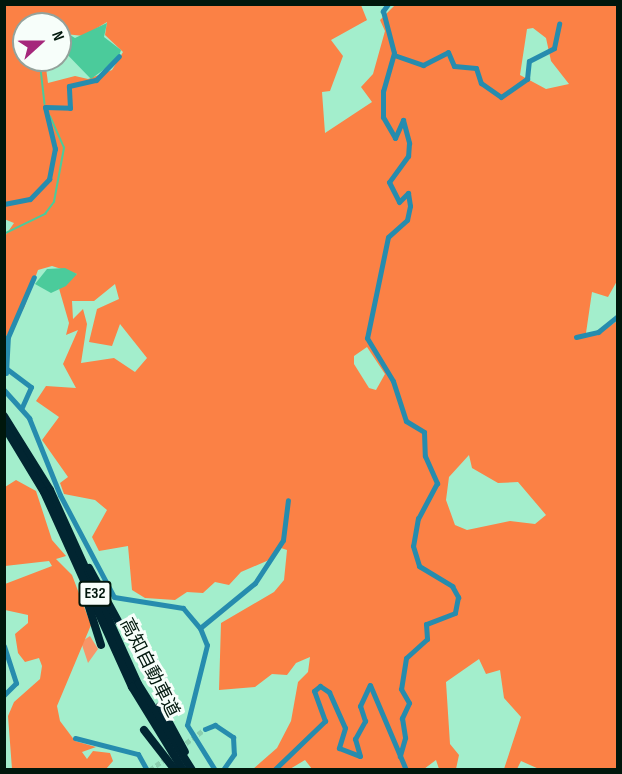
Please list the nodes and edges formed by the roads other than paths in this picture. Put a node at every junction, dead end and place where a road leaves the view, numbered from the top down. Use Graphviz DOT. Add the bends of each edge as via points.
graph roads {
  1 [pos="388,4"];
  2 [pos="559,24"];
  3 [pos="394,55"];
  4 [pos="119,56"];
  5 [pos="4,204"];
  6 [pos="34,277"];
  7 [pos="618,316"];
  8 [pos="576,337"];
  9 [pos="6,371"];
  10 [pos="4,390"];
  11 [pos="22,407"];
  12 [pos="4,416"];
  13 [pos="4,426"];
  14 [pos="288,500"];
  15 [pos="58,515"];
  16 [pos="118,621"];
  17 [pos="200,628"];
  18 [pos="101,645"];
  19 [pos="4,646"];
  20 [pos="4,695"];
  21 [pos="160,706"];
  22 [pos="205,729"];
  23 [pos="144,730"];
  24 [pos="75,738"];
  25 [pos="400,756"];
  26 [pos="147,770"];
  27 [pos="175,770"];
  28 [pos="183,770"];
  29 [pos="192,770"];
  30 [pos="196,770"];
  31 [pos="215,770"];
  32 [pos="223,770"];
  33 [pos="274,770"];
  34 [pos="406,770"];
  1 -- 3 [label="street" via="383,10"];
  2 -- 3 [label="street" via="554,48 529,61 527,80 501,97 481,83 476,68 454,66 448,52 423,65"];
  3 -- 25 [label="street" via="383,91 383,117 396,138 403,120 410,143 389,182 399,202 408,193 410,212 388,237 367,338 393,381 406,421 426,438 425,456 437,483 424,502 413,546 421,571 452,586 458,606 452,617 426,624 427,639 406,658 402,689 409,703 402,718 405,738"];
  4 -- 5 [label="street" via="96,80 69,86 70,108 47,106 55,149 49,179 30,199"];
  6 -- 9 [label="street" via="8,337"];
  7 -- 8 [label="street" via="598,332"];
  9 -- 11 [label="street" via="31,387"];
  10 -- 11 [label="street"];
  11 -- 17 [label="street" via="83,542 114,597 183,608"];
  12 -- 15 [label="highway, 高知自動車道 / E32"];
  13 -- 15 [label="highway, 高知自動車道 / E32"];
  14 -- 17 [label="street" via="283,540 255,583"];
  15 -- 16 [label="highway"];
  15 -- 18 [label="highway"];
  15 -- 28 [label="highway, 高知自動車道 / E32" via="132,687"];
  15 -- 29 [label="highway, 高知自動車道 / E32" via="138,684"];
  17 -- 31 [label="street" via="207,645 187,726"];
  19 -- 20 [label="street" via="16,683"];
  21 -- 30 [label="highway"];
  22 -- 32 [label="street" via="215,725 233,737 234,754"];
  23 -- 27 [label="highway"];
  24 -- 26 [label="street" via="138,754"];
  25 -- 33 [label="street" via="377,709 372,687 360,706 365,721 355,739 360,756 339,748 345,728 329,692 320,686 314,691 325,722"];
  25 -- 34 [label="street"];
}
